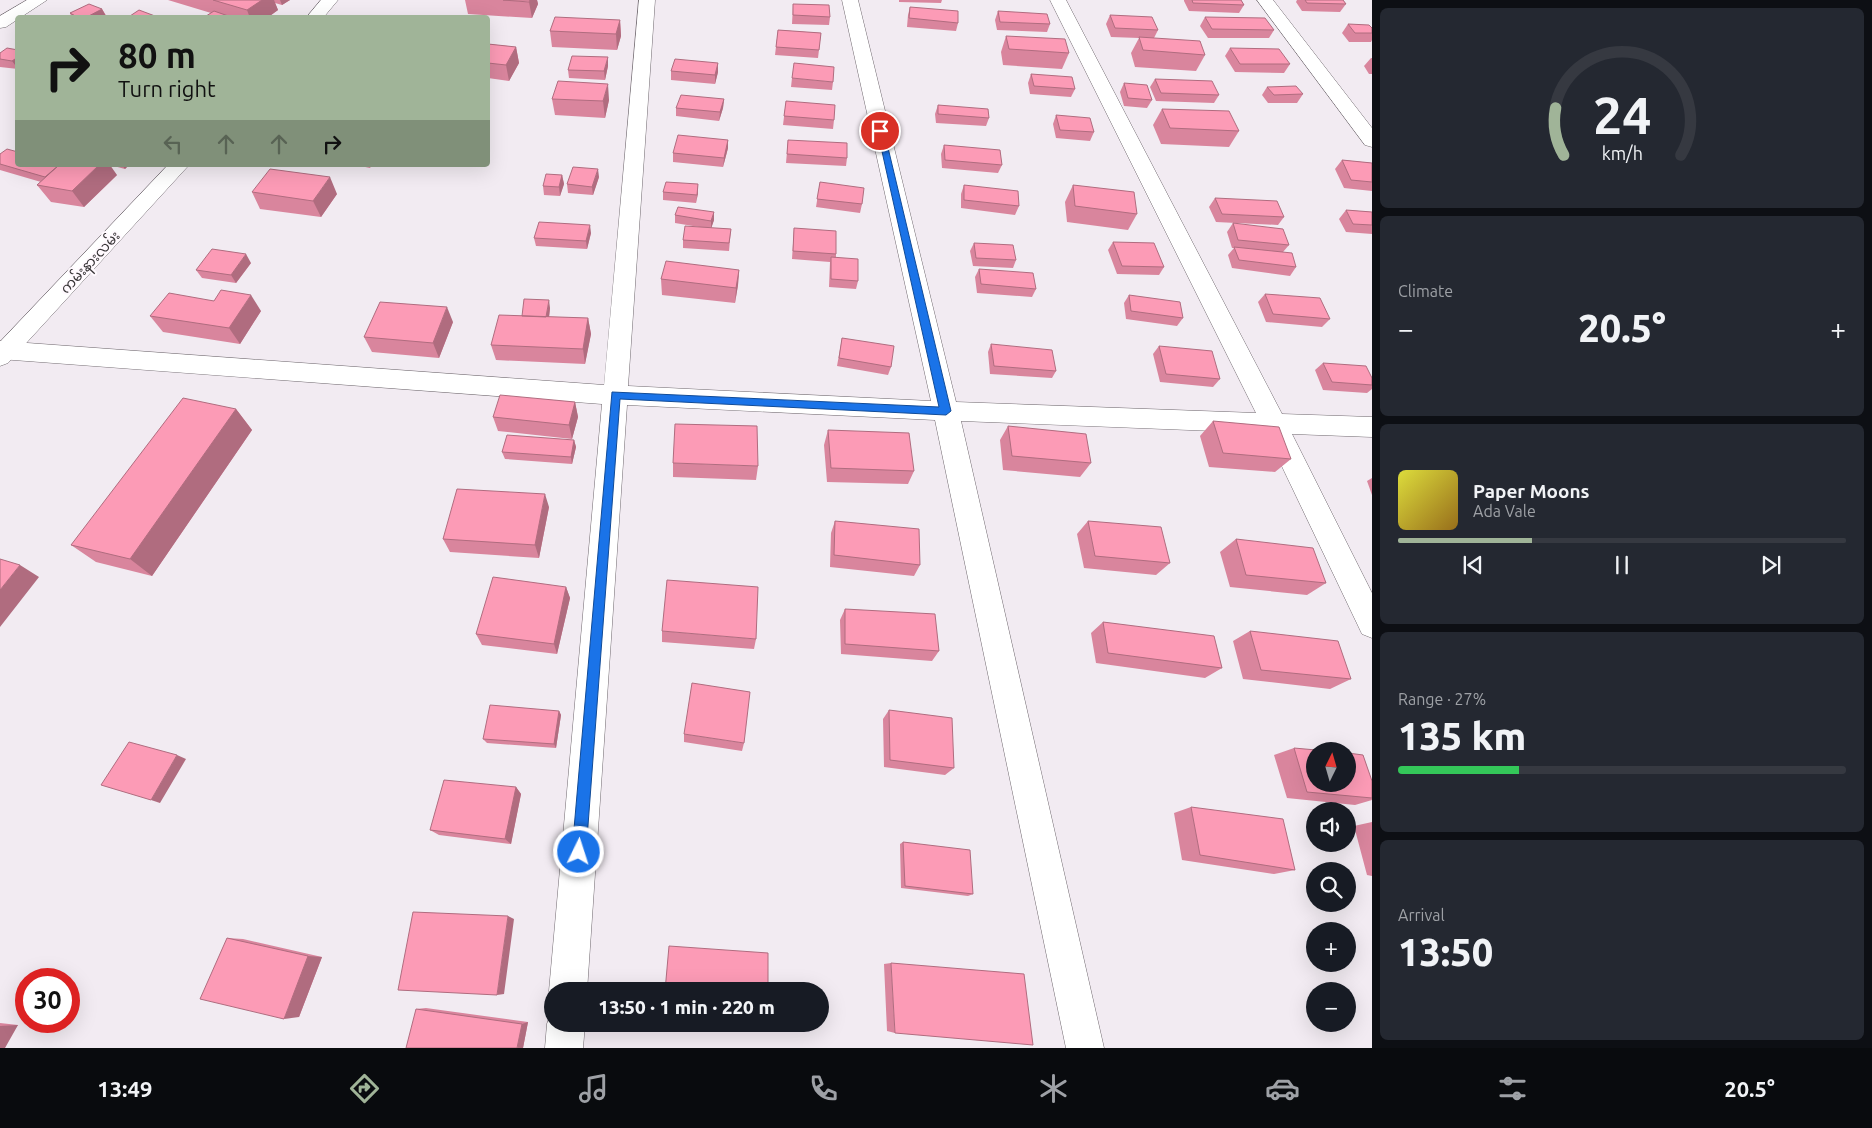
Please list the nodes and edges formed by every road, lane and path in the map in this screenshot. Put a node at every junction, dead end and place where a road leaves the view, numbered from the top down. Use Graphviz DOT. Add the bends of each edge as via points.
graph roads {
  1 [pos="39,0"];
  2 [pos="330,0"];
  3 [pos="647,0"];
  4 [pos="850,0"];
  5 [pos="1058,0"];
  6 [pos="1265,0"];
  7 [pos="317,15"];
  8 [pos="0,22"];
  9 [pos="1372,141"];
  10 [pos="178,167"];
  11 [pos="2,353"];
  12 [pos="615,395"];
  13 [pos="946,411"];
  14 [pos="1274,423"];
  15 [pos="1372,427"];
  16 [pos="1372,624"];
  17 [pos="569,982"];
  18 [pos="565,1032"];
  19 [pos="564,1048"];
  20 [pos="1085,1048"];
  1 -- 8 [label="street"];
  2 -- 7 [label="street"];
  3 -- 12 [label="street"];
  4 -- 13 [label="street"];
  5 -- 14 [label="street"];
  6 -- 9 [label="street"];
  10 -- 11 [label="street, ကမ်းနားလမ်း"];
  11 -- 12 [label="street"];
  12 -- 13 [label="street"];
  12 -- 17 [label="street"];
  13 -- 14 [label="street"];
  13 -- 20 [label="street"];
  14 -- 15 [label="street"];
  14 -- 16 [label="street"];
  18 -- 19 [label="street"];
}
